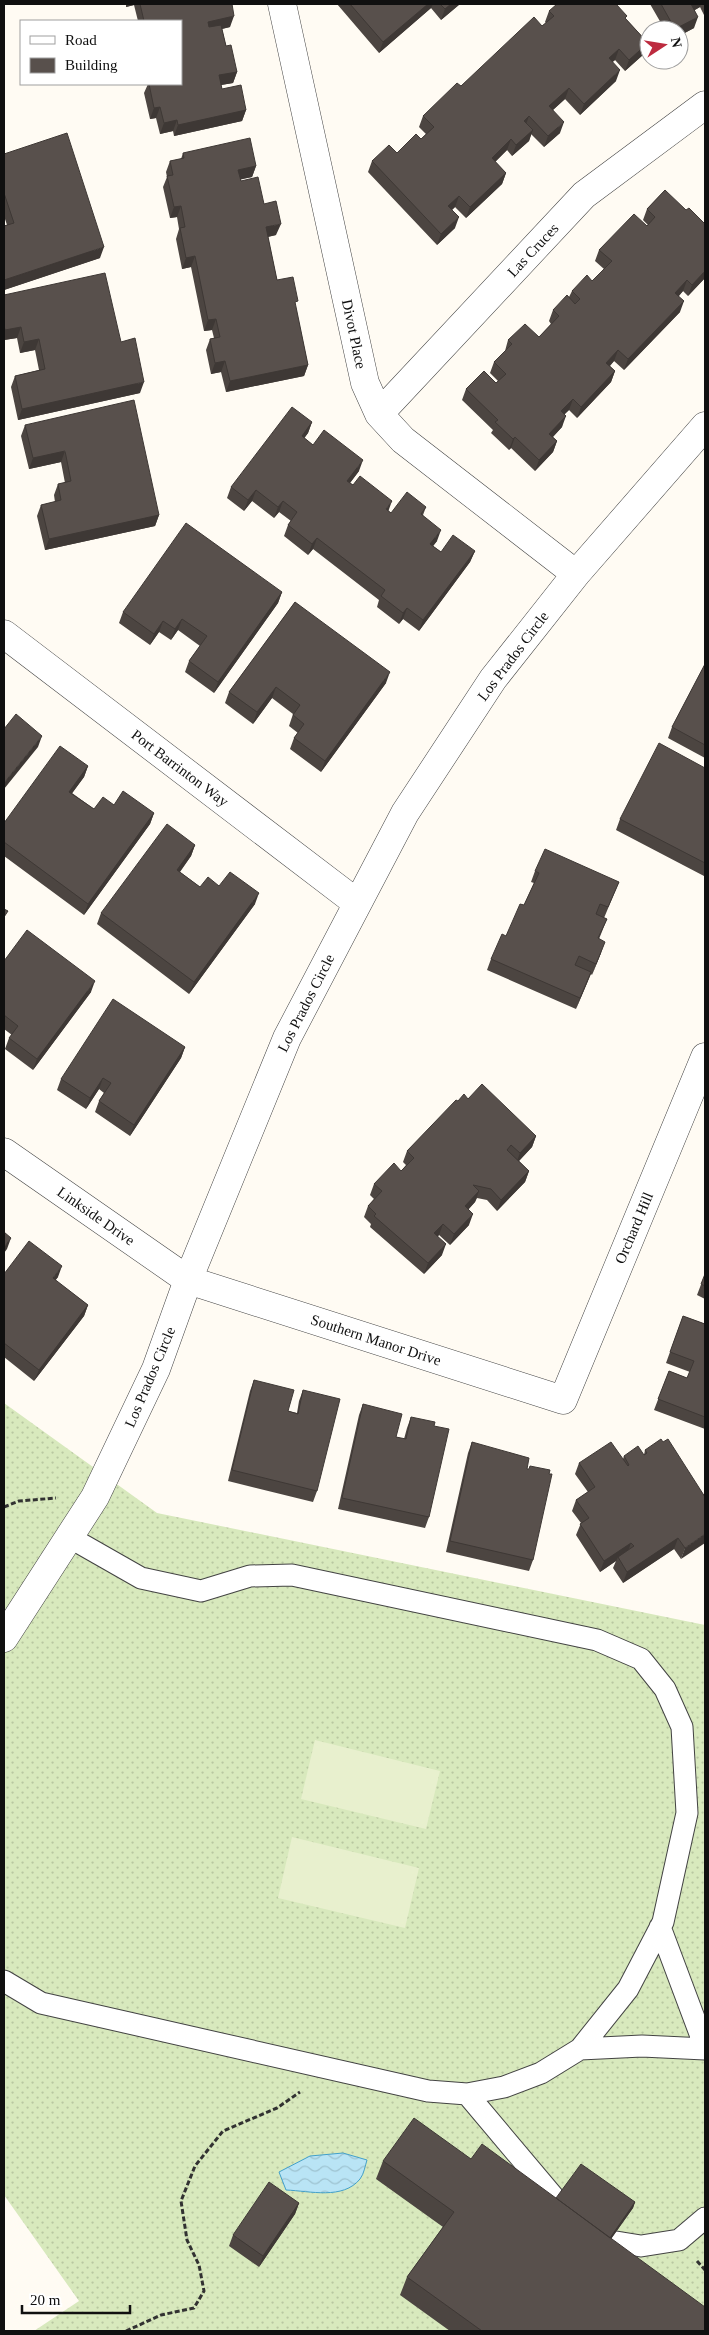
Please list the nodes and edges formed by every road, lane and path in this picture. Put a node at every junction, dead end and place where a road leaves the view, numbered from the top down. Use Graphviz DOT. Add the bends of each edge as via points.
graph roads {
  1 [pos="282,4"];
  2 [pos="705,105"];
  3 [pos="379,414"];
  4 [pos="705,426"];
  5 [pos="576,574"];
  6 [pos="4,634"];
  7 [pos="357,903"];
  8 [pos="705,1057"];
  9 [pos="4,1152"];
  10 [pos="188,1280"];
  11 [pos="563,1400"];
  12 [pos="4,1507"];
  13 [pos="75,1529"];
  14 [pos="4,1638"];
  15 [pos="660,1928"];
  16 [pos="4,1982"];
  17 [pos="705,2048"];
  18 [pos="580,2049"];
  19 [pos="316,2066"];
  20 [pos="467,2094"];
  21 [pos="557,2201"];
  22 [pos="705,2218"];
  23 [pos="610,2241"];
  24 [pos="126,2331"];
  1 -- 3 [label="street, Divot Place" via="365,383"];
  2 -- 3 [label="street, Las Cruces" via="584,195"];
  3 -- 5 [label="street, Divot Place" via="402,440"];
  4 -- 5 [label="street, Los Prados Circle"];
  5 -- 7 [label="street, Los Prados Circle" via="493,679 405,813"];
  6 -- 7 [label="street, Port Barrinton Way"];
  7 -- 10 [label="street, Los Prados Circle" via="287,1038"];
  8 -- 11 [label="street, Orchard Hill"];
  9 -- 10 [label="street, Linkside Drive"];
  10 -- 11 [label="street, Southern Manor Drive"];
  10 -- 13 [label="street, Los Prados Circle" via="156,1369 95,1497"];
  12 -- 13 [label="path" via="19,1501 54,1498"];
  13 -- 14 [label="street, Los Prados Circle"];
  13 -- 15 [label="lane" via="141,1578 201,1591 250,1576 292,1574 597,1640 641,1659 665,1689 682,1727 687,1813"];
  15 -- 17 [label="lane"];
  15 -- 18 [label="lane" via="628,1989"];
  16 -- 19 [label="lane" via="41,2003"];
  17 -- 18 [label="lane" via="642,2046"];
  18 -- 20 [label="lane" via="542,2073 504,2087"];
  19 -- 20 [label="lane" via="428,2092"];
  19 -- 24 [label="path" via="301,2091 278,2108 223,2131 195,2166 181,2201 187,2240 199,2264 204,2291 194,2308 161,2315"];
  20 -- 21 [label="lane"];
  22 -- 23 [label="lane" via="679,2240 641,2246"];
}
